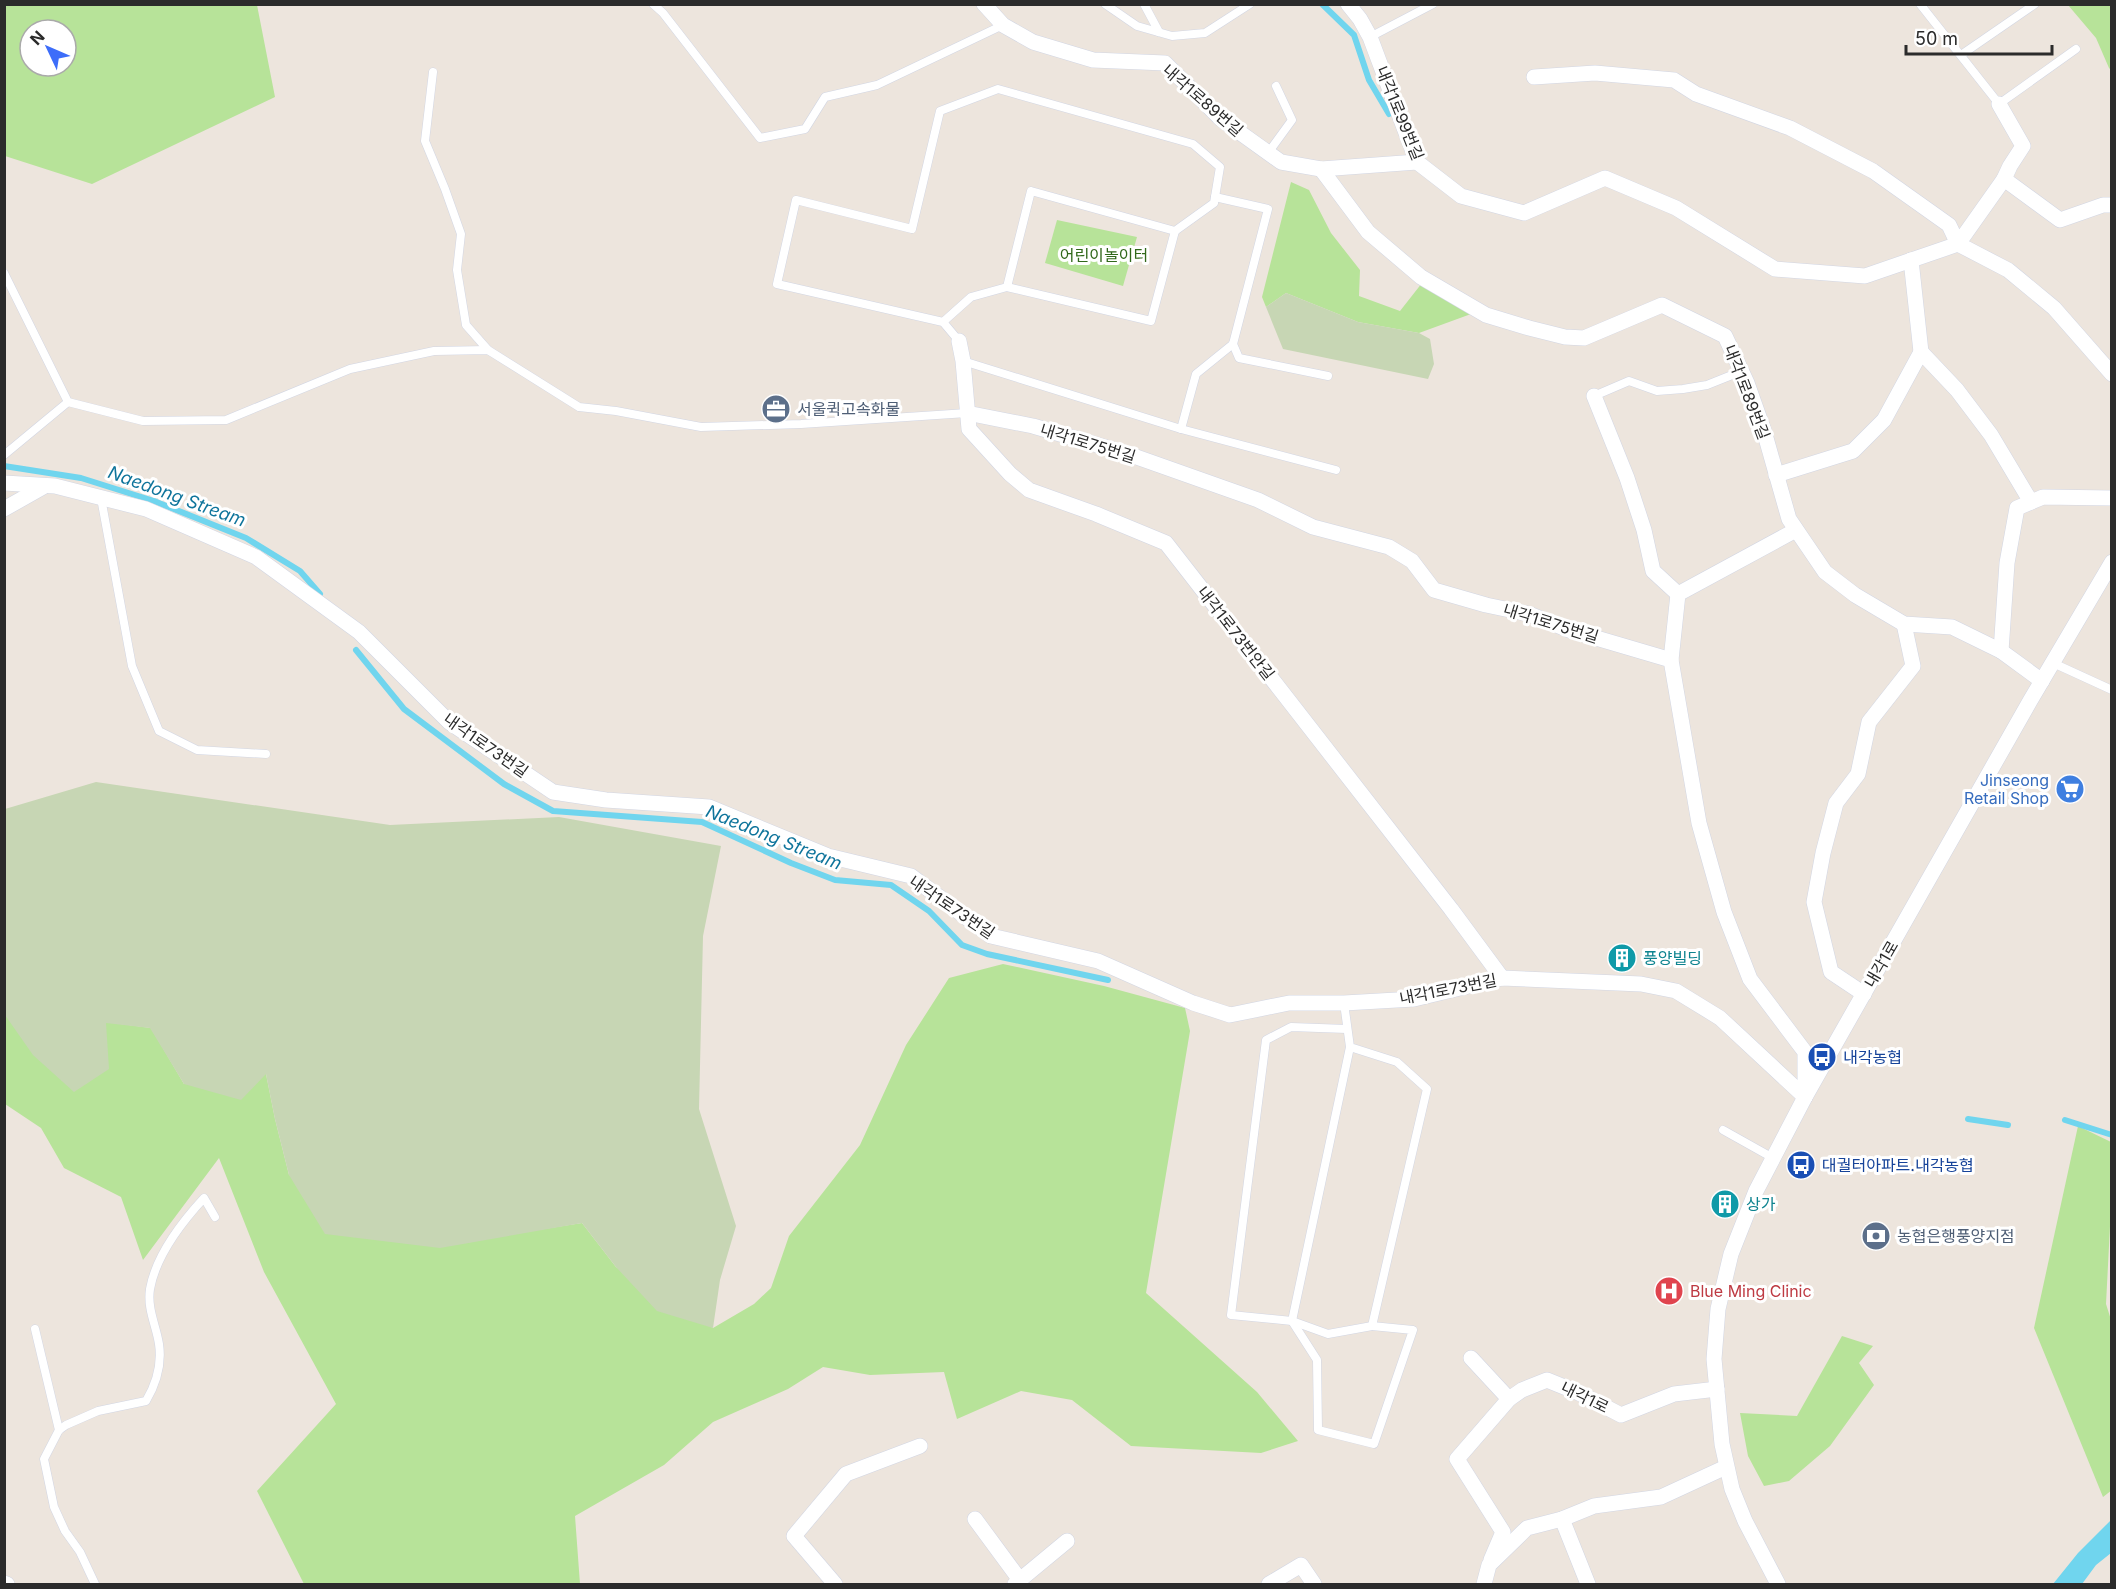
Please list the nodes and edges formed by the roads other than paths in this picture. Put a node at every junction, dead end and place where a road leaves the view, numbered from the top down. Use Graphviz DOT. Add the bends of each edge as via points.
graph roads {
  1 [pos="653,4"];
  2 [pos="984,4"];
  3 [pos="1105,4"];
  4 [pos="1144,4"];
  5 [pos="1250,4"];
  6 [pos="1348,4"];
  7 [pos="1432,4"];
  8 [pos="1920,4"];
  9 [pos="2036,4"];
  10 [pos="1004,25"];
  11 [pos="1159,32"];
  12 [pos="1370,37"];
  13 [pos="2076,49"];
  14 [pos="1960,56"];
  15 [pos="433,72"];
  16 [pos="1534,77"];
  17 [pos="1276,86"];
  18 [pos="1999,104"];
  19 [pos="1268,153"];
  20 [pos="1417,162"];
  21 [pos="1321,169"];
  22 [pos="2004,179"];
  23 [pos="1215,197"];
  24 [pos="2112,205"];
  25 [pos="1175,231"];
  26 [pos="1958,243"];
  27 [pos="1911,260"];
  28 [pos="4,273"];
  29 [pos="1007,287"];
  30 [pos="943,322"];
  31 [pos="959,340"];
  32 [pos="1233,344"];
  33 [pos="488,350"];
  34 [pos="1921,351"];
  35 [pos="963,361"];
  36 [pos="1742,371"];
  37 [pos="2112,374"];
  38 [pos="1328,376"];
  39 [pos="1594,396"];
  40 [pos="68,402"];
  41 [pos="968,413"];
  42 [pos="1182,429"];
  43 [pos="5,455"];
  44 [pos="1336,470"];
  45 [pos="1776,475"];
  46 [pos="4,483"];
  47 [pos="44,487"];
  48 [pos="102,498"];
  49 [pos="2112,498"];
  50 [pos="2031,502"];
  51 [pos="4,509"];
  52 [pos="1796,530"];
  53 [pos="2112,562"];
  54 [pos="1678,594"];
  55 [pos="1904,624"];
  56 [pos="2001,651"];
  57 [pos="1671,660"];
  58 [pos="2053,663"];
  59 [pos="2042,681"];
  60 [pos="2112,690"];
  61 [pos="266,754"];
  62 [pos="1502,978"];
  63 [pos="1864,994"];
  64 [pos="1344,1003"];
  65 [pos="1347,1029"];
  66 [pos="1350,1047"];
  67 [pos="1805,1097"];
  68 [pos="1723,1130"];
  69 [pos="1773,1158"];
  70 [pos="215,1217"];
  71 [pos="1292,1321"];
  72 [pos="1372,1326"];
  73 [pos="35,1329"];
  74 [pos="1471,1358"];
  75 [pos="1717,1389"];
  76 [pos="1509,1399"];
  77 [pos="59,1430"];
  78 [pos="920,1446"];
  79 [pos="1726,1467"];
  80 [pos="975,1520"];
  81 [pos="1562,1520"];
  82 [pos="1067,1541"];
  83 [pos="1489,1565"];
  84 [pos="1017,1582"];
  85 [pos="95,1584"];
  86 [pos="835,1584"];
  87 [pos="1269,1584"];
  88 [pos="1314,1584"];
  89 [pos="1484,1584"];
  90 [pos="1588,1584"];
  91 [pos="1778,1584"];
  1 -- 10 [label="lane" via="760,138 805,129 825,98 877,85"];
  2 -- 10 [label="street, 내각1로89번길"];
  3 -- 11 [label="lane" via="1137,26"];
  4 -- 11 [label="lane"];
  5 -- 11 [label="lane" via="1205,33 1172,36"];
  6 -- 12 [label="street, 내각1로99번길"];
  7 -- 12 [label="lane"];
  8 -- 14 [label="lane"];
  9 -- 14 [label="lane"];
  10 -- 19 [label="street, 내각1로89번길" via="1033,42 1093,60 1165,63 1221,119"];
  12 -- 20 [label="street, 내각1로99번길"];
  13 -- 18 [label="lane"];
  14 -- 18 [label="lane"];
  15 -- 33 [label="lane" via="425,141 461,234 457,270 466,325"];
  16 -- 26 [label="street" via="1594,73 1674,80 1696,94 1790,128 1873,171 1949,225"];
  17 -- 19 [label="lane" via="1292,120"];
  18 -- 22 [label="street" via="2023,146"];
  19 -- 21 [label="street, 내각1로89번길" via="1281,162"];
  20 -- 21 [label="street, 내각1로89번길"];
  20 -- 27 [label="street, 내각1로99번길" via="1461,196 1524,213 1605,178 1676,208 1775,269 1865,276"];
  21 -- 36 [label="street, 내각1로89번길" via="1368,232 1421,277 1486,315 1584,338 1662,305 1725,336"];
  22 -- 24 [label="street" via="2060,220"];
  22 -- 26 [label="street"];
  23 -- 25 [label="lane" via="1214,203"];
  23 -- 30 [label="lane" via="1220,167 1193,144 998,89 940,111 912,229 796,201 777,284"];
  23 -- 32 [label="lane" via="1268,209"];
  25 -- 29 [label="lane" via="1151,321"];
  25 -- 29 [label="lane" via="1031,191"];
  26 -- 27 [label="street, 내각1로99번길"];
  26 -- 37 [label="street" via="2008,270 2054,308"];
  27 -- 34 [label="street"];
  28 -- 40 [label="lane"];
  29 -- 30 [label="lane" via="971,297"];
  30 -- 31 [label="lane"];
  31 -- 35 [label="street, 내각1로73번안길"];
  32 -- 38 [label="lane" via="1239,358"];
  32 -- 42 [label="lane" via="1196,374"];
  33 -- 40 [label="lane" via="434,351 350,369 226,420 143,421"];
  33 -- 41 [label="lane" via="579,407 701,427"];
  34 -- 45 [label="street" via="1884,420 1853,451"];
  34 -- 50 [label="street" via="1991,435"];
  35 -- 41 [label="street, 내각1로73번안길"];
  35 -- 42 [label="lane"];
  36 -- 39 [label="lane" via="1707,385 1683,389 1657,391 1629,381"];
  36 -- 45 [label="street, 내각1로89번길"];
  39 -- 54 [label="street" via="1627,478 1653,571"];
  40 -- 43 [label="lane"];
  41 -- 57 [label="street, 내각1로75번길" via="1033,426 1128,454 1258,500 1313,526 1389,547 1412,561 1434,590 1529,614"];
  41 -- 62 [label="street, 내각1로73번안길" via="969,429 1029,490 1166,543"];
  42 -- 44 [label="lane"];
  45 -- 52 [label="street, 내각1로89번길"];
  46 -- 47 [label="street, 내각1로73번길"];
  47 -- 48 [label="street, 내각1로73번길" via="55,486"];
  47 -- 51 [label="street"];
  48 -- 61 [label="lane" via="132,666 159,731 197,750"];
  48 -- 64 [label="street, 내각1로73번길" via="146,509 256,557 359,632 449,722 553,792 708,807 828,856 911,876 991,936 1098,961 1230,1015 1288,1003"];
  49 -- 50 [label="street" via="2043,496"];
  50 -- 56 [label="street" via="2017,508 2007,563"];
  52 -- 54 [label="street"];
  52 -- 55 [label="street, 내각1로89번길" via="1825,572"];
  53 -- 58 [label="street, 내각1로"];
  54 -- 57 [label="street"];
  55 -- 56 [label="street, 내각1로89번길" via="1952,627"];
  55 -- 63 [label="street" via="1912,666 1869,722 1858,774 1836,803 1814,902 1831,972"];
  56 -- 59 [label="street, 내각1로89번길"];
  57 -- 67 [label="street" via="1699,823 1724,912 1750,979 1805,1052"];
  58 -- 59 [label="street, 내각1로"];
  58 -- 60 [label="lane"];
  59 -- 63 [label="street, 내각1로"];
  62 -- 64 [label="street, 내각1로73번길" via="1414,999"];
  62 -- 67 [label="street, 내각1로73번길" via="1641,984 1676,991 1720,1018"];
  63 -- 67 [label="street, 내각1로"];
  64 -- 65 [label="lane"];
  65 -- 66 [label="lane"];
  65 -- 71 [label="lane" via="1291,1027 1266,1041 1231,1315"];
  66 -- 71 [label="lane"];
  66 -- 72 [label="lane" via="1397,1062 1427,1089"];
  67 -- 69 [label="street, 내각1로"];
  68 -- 69 [label="lane"];
  69 -- 75 [label="street, 내각1로" via="1731,1254 1718,1309 1714,1359"];
  70 -- 77 [label="lane" via="204,1198 180,1224 160,1260 150,1289 160,1365 146,1401 98,1411"];
  71 -- 72 [label="lane" via="1328,1334"];
  71 -- 72 [label="lane" via="1317,1360 1318,1430 1374,1444 1413,1330"];
  73 -- 77 [label="lane"];
  74 -- 76 [label="street"];
  75 -- 76 [label="street, 내각1로" via="1674,1394 1621,1415 1547,1380"];
  75 -- 79 [label="street, 내각1로"];
  76 -- 83 [label="street" via="1457,1460 1503,1532"];
  77 -- 85 [label="lane" via="44,1459 47,1479 54,1508"];
  78 -- 86 [label="street" via="846,1473 794,1536"];
  79 -- 81 [label="street" via="1661,1497 1594,1506"];
  79 -- 91 [label="street, 내각1로" via="1745,1521"];
  80 -- 84 [label="street"];
  81 -- 83 [label="street" via="1527,1528"];
  81 -- 90 [label="street"];
  82 -- 84 [label="street"];
  83 -- 89 [label="street"];
  87 -- 88 [label="street" via="1301,1565"];
}
